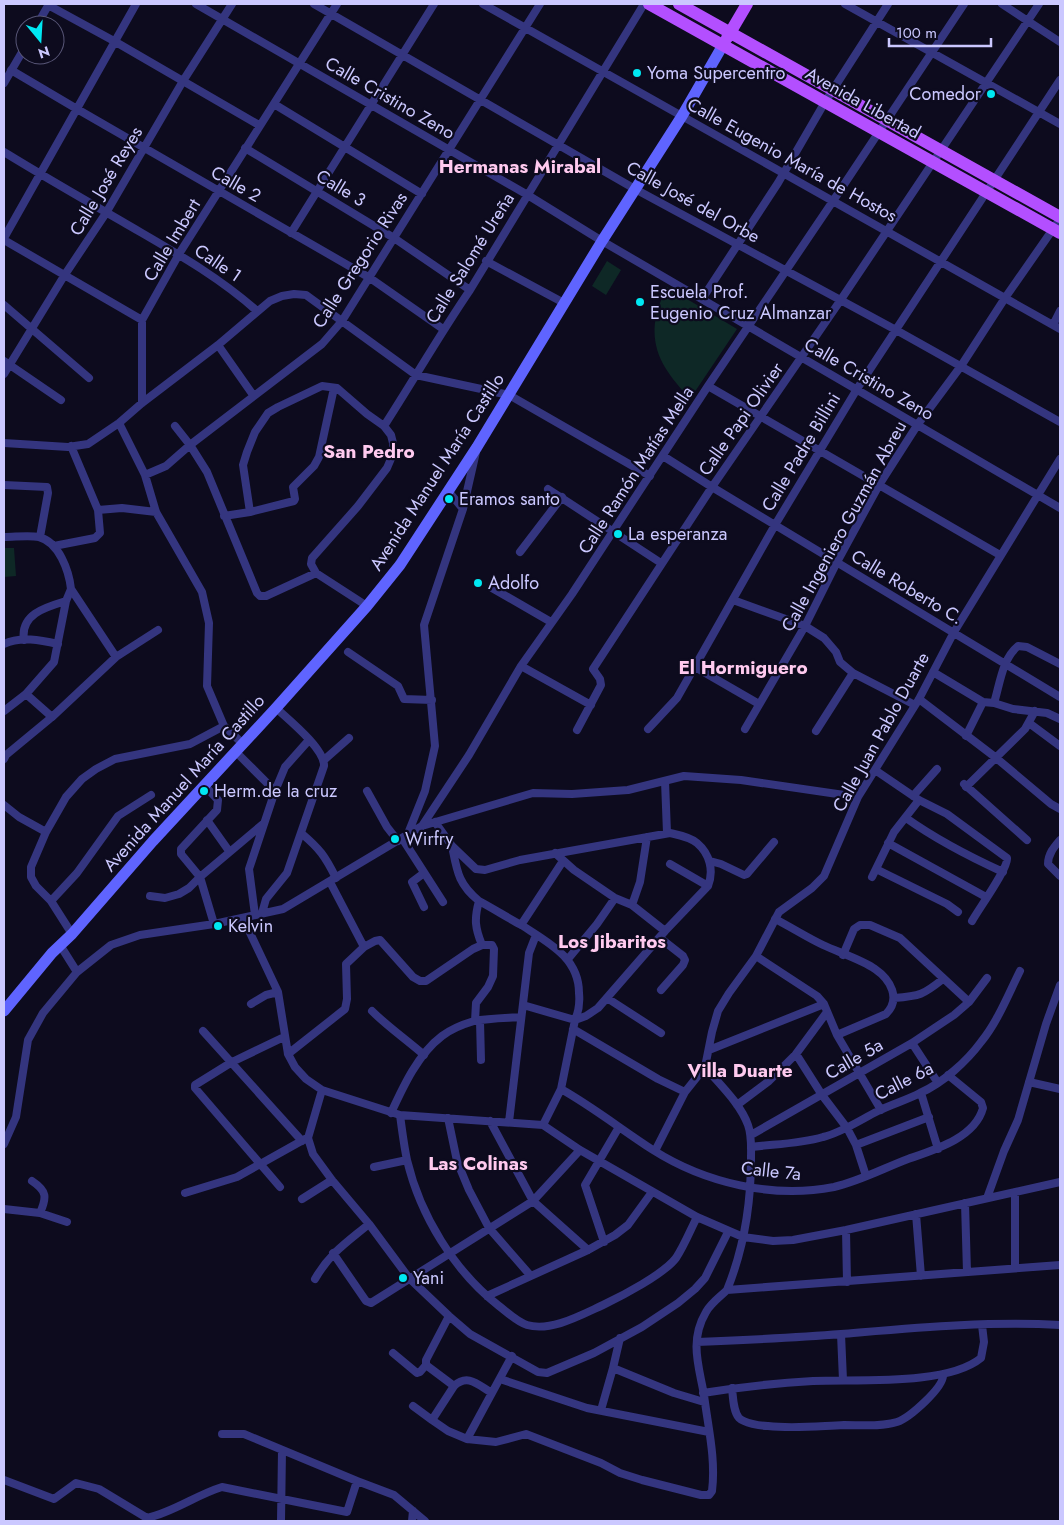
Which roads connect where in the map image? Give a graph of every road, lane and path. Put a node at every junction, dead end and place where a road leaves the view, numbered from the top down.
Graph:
1 (48, 4) edge
2 (136, 4) edge
3 (196, 4) edge
4 (232, 4) edge
5 (314, 4) edge
6 (337, 4) edge
7 (434, 4) edge
8 (483, 4) edge
9 (540, 4) edge
10 (644, 4) edge
11 (649, 4) edge
12 (678, 4) edge
13 (747, 4) edge
14 (845, 4) edge
15 (888, 4) edge
16 (964, 4) edge
17 (1002, 4) edge
18 (1040, 4) edge
19 (331, 13) junction
20 (223, 19) junction
21 (1028, 21) junction
22 (876, 22) junction
23 (525, 27) junction
24 (730, 33) junction
25 (114, 41) junction
26 (1060, 42) edge
27 (723, 45) junction
28 (930, 52) junction
29 (402, 54) junction
30 (15, 63) edge
31 (299, 63) junction
32 (11, 70) junction
33 (602, 71) junction
34 (1060, 80) edge
35 (183, 81) junction
36 (4, 83) edge
37 (987, 83) junction
38 (829, 96) junction
39 (481, 100) junction
40 (274, 104) junction
41 (372, 104) junction
42 (77, 109) junction
43 (1040, 112) junction
44 (682, 116) junction
45 (886, 120) junction
46 (1060, 124) edge
47 (259, 126) junction
48 (879, 132) junction
49 (557, 144) junction
50 (346, 147) junction
51 (144, 148) junction
52 (245, 148) junction
53 (449, 150) junction
54 (4, 152) edge
55 (936, 157) junction
56 (784, 173) junction
57 (40, 175) junction
58 (994, 181) junction
59 (636, 189) junction
60 (218, 192) junction
61 (317, 192) junction
62 (986, 192) junction
63 (422, 194) junction
64 (526, 194) junction
65 (833, 201) junction
66 (106, 213) junction
67 (1058, 225) edge
68 (887, 231) junction
69 (291, 234) junction
70 (394, 238) junction
71 (4, 239) edge
72 (602, 241) junction
73 (738, 244) junction
74 (179, 254) junction
75 (486, 261) junction
76 (940, 261) junction
77 (787, 270) junction
78 (64, 276) junction
79 (370, 278) junction
80 (470, 290) junction
81 (702, 298) junction
82 (1005, 298) junction
83 (840, 301) junction
84 (564, 303) junction
85 (4, 305) edge
86 (257, 311) junction
87 (1060, 312) edge
88 (142, 320) junction
89 (342, 321) junction
90 (749, 326) junction
91 (1057, 327) edge
92 (443, 329) junction
93 (32, 330) junction
94 (896, 330) junction
95 (218, 345) junction
96 (802, 357) junction
97 (7, 363) edge
98 (960, 366) junction
99 (4, 374) edge
100 (416, 375) junction
101 (89, 378) dead end
102 (708, 386) junction
103 (334, 388) junction
104 (857, 389) junction
105 (254, 395) junction
106 (509, 395) junction
107 (61, 400) dead end
108 (142, 403) junction
109 (760, 417) junction
110 (1060, 422) edge
111 (119, 423) junction
112 (918, 424) junction
113 (174, 426) dead end
114 (384, 426) junction
115 (4, 443) edge
116 (190, 445) junction
117 (72, 446) junction
118 (477, 447) junction
119 (819, 450) junction
120 (663, 456) junction
121 (1060, 458) edge
122 (145, 475) junction
123 (650, 476) junction
124 (4, 485) edge
125 (880, 485) junction
126 (712, 487) junction
127 (548, 489) dead end
128 (449, 492) junction
129 (1038, 494) junction
130 (562, 497) junction
131 (1060, 508) edge
132 (463, 509) junction
133 (98, 510) junction
134 (156, 512) junction
135 (250, 512) junction
136 (224, 516) junction
137 (775, 524) junction
138 (613, 532) junction
139 (4, 537) edge
140 (40, 537) junction
141 (54, 546) junction
142 (520, 552) dead end
143 (1000, 555) junction
144 (836, 562) junction
145 (661, 563) junction
146 (316, 574) junction
147 (492, 588) dead end
148 (71, 589) junction
149 (733, 600) junction
150 (66, 602) junction
151 (367, 606) junction
152 (551, 622) junction
153 (805, 626) junction
154 (158, 630) dead end
155 (954, 632) junction
156 (24, 640) junction
157 (4, 644) edge
158 (58, 644) junction
159 (348, 652) dead end
160 (116, 657) junction
161 (1006, 663) junction
162 (1060, 664) edge
163 (521, 666) junction
164 (695, 667) junction
165 (933, 672) junction
166 (853, 673) junction
167 (26, 694) junction
168 (1060, 697) edge
169 (432, 700) junction
170 (917, 702) junction
171 (983, 702) junction
172 (994, 703) junction
173 (590, 704) junction
174 (760, 704) junction
175 (276, 708) junction
176 (4, 711) edge
177 (1035, 711) junction
178 (52, 717) junction
179 (1060, 719) edge
180 (1029, 723) junction
181 (224, 726) junction
182 (648, 729) dead end
183 (745, 729) dead end
184 (577, 730) dead end
185 (816, 731) dead end
186 (966, 736) junction
187 (349, 738) dead end
188 (309, 740) junction
189 (1060, 746) edge
190 (239, 748) junction
191 (4, 756) edge
192 (995, 757) junction
193 (324, 760) junction
194 (937, 769) dead end
195 (875, 770) junction
196 (665, 781) junction
197 (205, 786) junction
198 (275, 791) junction
199 (367, 791) dead end
200 (151, 795) dead end
201 (858, 797) junction
202 (916, 798) junction
203 (4, 806) edge
204 (1060, 809) edge
205 (906, 818) junction
206 (208, 820) junction
207 (435, 822) junction
208 (263, 824) junction
209 (422, 826) junction
210 (46, 832) junction
211 (301, 833) junction
212 (667, 834) junction
213 (647, 837) junction
214 (402, 838) junction
215 (1027, 840) dead end
216 (1060, 840) edge
217 (774, 842) dead end
218 (888, 843) junction
219 (452, 846) junction
220 (229, 852) junction
221 (555, 853) junction
222 (563, 861) junction
223 (710, 861) junction
224 (670, 864) dead end
225 (876, 869) junction
226 (1003, 872) junction
227 (424, 873) junction
228 (1060, 876) edge
229 (200, 877) junction
230 (872, 877) dead end
231 (333, 880) junction
232 (708, 886) junction
233 (150, 896) dead end
234 (986, 897) junction
235 (615, 898) junction
236 (479, 900) junction
237 (51, 901) junction
238 (442, 902) dead end
239 (632, 904) junction
240 (424, 907) dead end
241 (958, 912) dead end
242 (259, 914) junction
243 (243, 918) junction
244 (775, 918) junction
245 (972, 921) dead end
246 (214, 924) junction
247 (521, 925) junction
248 (72, 934) junction
249 (662, 934) junction
250 (536, 935) junction
251 (60, 945) junction
252 (482, 946) junction
253 (364, 947) junction
254 (843, 955) junction
255 (756, 956) junction
256 (568, 959) junction
257 (1020, 971) dead end
258 (77, 972) junction
259 (987, 978) dead end
260 (943, 979) junction
261 (1060, 985) edge
262 (661, 990) dead end
263 (278, 992) junction
264 (607, 998) junction
265 (894, 998) junction
266 (968, 1002) junction
267 (251, 1004) dead end
268 (824, 1004) junction
269 (523, 1005) junction
270 (4, 1011) edge
271 (372, 1011) dead end
272 (827, 1012) junction
273 (521, 1017) junction
274 (575, 1020) junction
275 (477, 1021) junction
276 (573, 1029) junction
277 (203, 1031) dead end
278 (661, 1033) dead end
279 (837, 1035) junction
280 (284, 1037) junction
281 (912, 1043) junction
282 (709, 1050) junction
283 (288, 1054) junction
284 (796, 1054) junction
285 (424, 1055) junction
286 (481, 1060) dead end
287 (232, 1062) junction
288 (705, 1067) junction
289 (860, 1074) junction
290 (948, 1075) junction
291 (1029, 1082) junction
292 (938, 1083) junction
293 (1060, 1089) edge
294 (322, 1090) junction
295 (562, 1090) junction
296 (686, 1092) junction
297 (921, 1093) junction
298 (822, 1095) junction
299 (737, 1105) junction
300 (881, 1110) junction
301 (391, 1113) junction
302 (400, 1115) junction
303 (929, 1117) junction
304 (448, 1118) junction
305 (490, 1121) junction
306 (509, 1122) junction
307 (543, 1125) junction
308 (619, 1127) junction
309 (847, 1128) junction
310 (751, 1135) junction
311 (305, 1139) junction
312 (4, 1144) edge
313 (856, 1145) junction
314 (751, 1146) junction
315 (938, 1149) junction
316 (580, 1150) junction
317 (655, 1151) junction
318 (407, 1160) junction
319 (599, 1161) junction
320 (259, 1164) junction
321 (374, 1166) dead end
322 (866, 1176) junction
323 (332, 1180) junction
324 (32, 1181) dead end
325 (1060, 1182) edge
326 (280, 1187) dead end
327 (751, 1187) junction
328 (185, 1192) dead end
329 (652, 1192) junction
330 (1016, 1192) junction
331 (987, 1198) junction
332 (302, 1200) dead end
333 (533, 1201) junction
334 (965, 1204) junction
335 (4, 1209) edge
336 (40, 1213) junction
337 (916, 1214) junction
338 (697, 1217) junction
339 (67, 1222) dead end
340 (369, 1224) junction
341 (489, 1228) junction
342 (846, 1230) junction
343 (728, 1232) junction
344 (743, 1237) junction
345 (604, 1242) junction
346 (588, 1250) junction
347 (333, 1253) junction
348 (449, 1253) junction
349 (1060, 1265) edge
350 (1015, 1268) junction
351 (967, 1272) junction
352 (530, 1275) junction
353 (921, 1276) junction
354 (409, 1278) junction
355 (315, 1279) dead end
356 (846, 1282) junction
357 (728, 1290) junction
358 (487, 1296) junction
359 (448, 1316) junction
360 (982, 1325) junction
361 (1060, 1325) edge
362 (841, 1334) junction
363 (620, 1338) junction
364 (697, 1342) junction
365 (394, 1353) dead end
366 (512, 1356) junction
367 (426, 1365) junction
368 (613, 1368) junction
369 (943, 1374) junction
370 (500, 1380) junction
371 (843, 1380) junction
372 (454, 1386) junction
373 (732, 1388) junction
374 (703, 1392) junction
375 (492, 1393) junction
376 (704, 1402) junction
377 (413, 1406) dead end
378 (601, 1410) junction
379 (432, 1420) junction
380 (709, 1432) junction
381 (222, 1434) dead end
382 (467, 1439) junction
383 (282, 1450) junction
384 (4, 1480) edge
385 (356, 1481) junction
386 (281, 1499) junction
387 (413, 1511) junction
388 (347, 1512) junction
389 (281, 1521) edge
390 (344, 1521) edge
391 (412, 1521) edge
392 (425, 1521) edge

1 - 25 street
2 - 25 street
3 - 20 street, Calle Cristino Zeno
4 - 20 street, Calle José Reyes
5 - 19 street, Calle José del Orbe
6 - 19 street, Calle Imbert
7 - 29 street
8 - 23 street, Calle Eugenio María de Hostos
9 - 23 street, Calle Gregorio Rivas
10 - 33 street, Calle Salomé Ureña
11 - 27 main road, Avenida Libertad
12 - 24 main road, Avenida Libertad
13 - 24 main road
14 - 22 street
15 - 22 street
16 - 28 street
17 - 21 street
18 - 21 street, Calle Papi Olivier
19 - 29 street, Calle José del Orbe
19 - 31 street, Calle Imbert
20 - 31 street, Calle Cristino Zeno
20 - 35 street, Calle José Reyes
21 - 26 street
21 - 37 street, Calle Papi Olivier
22 - 28 street
22 - 38 street
23 - 33 street, Calle Eugenio María de Hostos
23 - 39 street, Calle Gregorio Rivas
24 - 27 main road
24 - 38 main road, Avenida Libertad
25 - 35 street
25 - 42 street
27 - 38 main road, Avenida Libertad
27 - 44 street, Avenida Manuel María Castillo
28 - 37 street
28 - 45 street
29 - 39 street, Calle José del Orbe
29 - 41 street
30 - 32 street
31 - 40 street, Calle Imbert
31 - 41 street, Calle Cristino Zeno
32 - 36 street
32 - 42 street, Calle 2
33 - 44 street, Calle Eugenio María de Hostos
33 - 49 street, Calle Salomé Ureña
34 - 43 street
35 - 47 street
35 - 51 street, Calle José Reyes
37 - 43 street
37 - 55 street, Calle Papi Olivier
38 - 45 main road, Avenida Libertad
38 - 48 main road, Avenida Libertad
38 - 56 street
39 - 49 street, Calle José del Orbe
39 - 53 street, Calle Gregorio Rivas
40 - 47 street, Calle Imbert
40 - 50 street
41 - 50 street
41 - 53 street, Calle Cristino Zeno
42 - 51 street, Calle 2
42 - 57 street
43 - 46 street
43 - 58 street
44 - 56 street, Calle Eugenio María de Hostos
44 - 59 street, Avenida Manuel María Castillo
45 - 48 street, Calle Ramón Matías Mella
45 - 55 main road, Avenida Libertad
47 - 52 street, Calle Imbert
48 - 55 main road, Avenida Libertad
48 - 65 street, Calle Ramón Matías Mella
49 - 59 street, Calle José del Orbe
49 - 64 street, Calle Salomé Ureña
50 - 61 street
50 - 63 street
51 - 60 street, Calle 2
51 - 66 street, Calle José Reyes
52 - 60 street, Calle Imbert
52 - 61 street, Calle 3
53 - 63 street, Calle Gregorio Rivas
53 - 64 street, Calle Cristino Zeno
54 - 57 street, Calle 1
55 - 58 main road, Avenida Libertad
55 - 62 main road, Avenida Libertad
55 - 68 street, Calle Papi Olivier
56 - 65 street, Calle Eugenio María de Hostos
56 - 73 street
57 - 66 street, Calle 1
57 - 71 street
58 - 62 street, Calle Padre Billini
58 - 67 main road, Avenida Libertad
59 - 72 street, Avenida Manuel María Castillo
59 - 73 street, Calle José del Orbe
60 - 69 street, Calle 2
60 - 74 street, Calle Imbert
61 - 69 street
61 - 70 street, Calle 3
62 - 67 main road, Avenida Libertad
62 - 76 street, Calle Padre Billini
63 - 70 street, Calle Gregorio Rivas
64 - 72 street, Calle Cristino Zeno
64 - 75 street, Calle Salomé Ureña
65 - 68 street, Calle Eugenio María de Hostos
65 - 77 street, Calle Ramón Matías Mella
66 - 74 street, Calle 1
66 - 78 street, Calle José Reyes
67 - 82 street, Calle Ingeniero Guzmán Abreu
68 - 76 street, Calle Eugenio María de Hostos
68 - 83 street, Calle Papi Olivier
69 - 79 street, Calle 2
70 - 79 street, Calle Gregorio Rivas
70 - 80 street, Calle 3
71 - 78 street
72 - 81 street, Calle Cristino Zeno
72 - 84 street, Avenida Manuel María Castillo
73 - 77 street, Calle José del Orbe
73 - 81 street
74 - 86 street, Calle 1
74 - 88 street, Calle Imbert
75 - 80 street, Calle Salomé Ureña
75 - 84 street
76 - 82 street, Calle Eugenio María de Hostos
76 - 94 street, Calle Padre Billini
77 - 83 street, Calle José del Orbe
77 - 90 street, Calle Ramón Matías Mella
78 - 88 street
78 - 93 street, Calle José Reyes
79 - 89 street, Calle Gregorio Rivas
79 - 92 street, Calle 2
80 - 92 street, Calle Salomé Ureña
81 - 90 street, Calle Cristino Zeno
82 - 91 street, Calle Eugenio María de Hostos
82 - 98 street, Calle Ingeniero Guzmán Abreu
83 - 94 street, Calle José del Orbe
83 - 96 street, Calle Papi Olivier
84 - 106 street, Avenida Manuel María Castillo
85 - 93 street
86 - 89 street
86 - 95 street
87 - 91 street
88 - 108 street, Calle Imbert
89 - 100 street
89 - 105 street, Calle Gregorio Rivas
90 - 96 street, Calle Cristino Zeno
90 - 102 street, Calle Ramón Matías Mella
92 - 100 street, Calle Salomé Ureña
93 - 97 street, Calle José Reyes
93 - 101 street
94 - 98 street, Calle José del Orbe
94 - 104 street, Calle Padre Billini
95 - 105 street
95 - 108 street
96 - 104 street, Calle Cristino Zeno
96 - 109 street, Calle Papi Olivier
97 - 99 street, Calle José Reyes
97 - 107 street
98 - 110 street, Calle José del Orbe
98 - 112 street, Calle Ingeniero Guzmán Abreu
100 - 106 street
100 - 114 street, Calle Salomé Ureña
102 - 109 street
102 - 120 street, Calle Ramón Matías Mella
103 - 114 street
103 - 135 street
103 - 135 street
104 - 112 street, Calle Cristino Zeno
104 - 119 street, Calle Padre Billini
105 - 116 street, Calle Gregorio Rivas
106 - 118 street, Avenida Manuel María Castillo
106 - 123 street
108 - 111 street
109 - 119 street
109 - 126 street, Calle Papi Olivier
111 - 117 street
111 - 122 street
112 - 125 street, Calle Ingeniero Guzmán Abreu
112 - 129 street, Calle Cristino Zeno
113 - 116 street
114 - 146 street
115 - 117 street
116 - 122 street, Calle Gregorio Rivas
116 - 136 street
117 - 133 street
118 - 128 street, Avenida Manuel María Castillo
118 - 132 street
119 - 125 street
119 - 137 street, Calle Padre Billini
120 - 123 street, Calle Ramón Matías Mella
120 - 126 street, Calle Roberto C.
121 - 129 street, Calle Juan Pablo Duarte
122 - 134 street
123 - 138 street, Calle Ramón Matías Mella
124 - 140 street
125 - 143 street
125 - 144 street, Calle Ingeniero Guzmán Abreu
126 - 137 street, Calle Roberto C.
126 - 145 street, Calle Papi Olivier
127 - 130 street
128 - 132 street
128 - 151 street, Avenida Manuel María Castillo
129 - 131 street, Calle Cristino Zeno
129 - 143 street, Calle Juan Pablo Duarte
130 - 138 street
130 - 142 street
132 - 169 street
133 - 134 street
133 - 141 street
134 - 181 street
135 - 136 street
136 - 146 street
137 - 144 street, Calle Roberto C.
137 - 149 street, Calle Padre Billini
138 - 145 street
138 - 152 street, Calle Ramón Matías Mella
139 - 140 street
140 - 141 street
141 - 148 street
143 - 155 street, Calle Juan Pablo Duarte
144 - 153 street, Calle Ingeniero Guzmán Abreu
144 - 155 street, Calle Roberto C.
145 - 173 street, Calle Papi Olivier
146 - 151 street
147 - 152 street
148 - 150 street
148 - 160 street
149 - 153 street
149 - 164 street, Calle Padre Billini
150 - 156 street
150 - 158 street
151 - 175 street, Avenida Manuel María Castillo
152 - 163 street, Calle Ramón Matías Mella
153 - 166 street
153 - 174 street, Calle Ingeniero Guzmán Abreu
154 - 160 street
155 - 161 street, Calle Roberto C.
155 - 165 street, Calle Juan Pablo Duarte
156 - 157 street
156 - 158 street
158 - 167 street
159 - 169 street
160 - 178 street
161 - 162 street
161 - 168 street, Calle Roberto C.
161 - 172 street
163 - 173 street
163 - 209 street, Calle Ramón Matías Mella
164 - 174 street
164 - 182 street, Calle Padre Billini
165 - 170 street, Calle Juan Pablo Duarte
165 - 171 street
166 - 170 street
166 - 185 street
167 - 176 street
167 - 178 street
169 - 214 street
170 - 186 street
170 - 195 street, Calle Juan Pablo Duarte
171 - 172 street
171 - 186 street
172 - 177 street
173 - 184 street
174 - 183 street, Calle Ingeniero Guzmán Abreu
175 - 188 street
175 - 190 street, Avenida Manuel María Castillo
177 - 179 street
177 - 180 street
178 - 191 street
180 - 189 street
180 - 192 street
181 - 190 street
181 - 210 street
186 - 192 street
187 - 193 street
188 - 193 street
188 - 198 street
190 - 197 street, Avenida Manuel María Castillo
190 - 198 street
192 - 204 street
192 - 215 street
193 - 211 street
194 - 202 street
195 - 201 street, Calle Juan Pablo Duarte
195 - 202 street
196 - 201 street
196 - 207 street
196 - 212 street
197 - 206 street
197 - 248 street, Avenida Manuel María Castillo
198 - 208 street
199 - 214 street
200 - 237 street
201 - 244 street, Calle Juan Pablo Duarte
202 - 205 street
202 - 226 street
203 - 210 street
205 - 218 street
205 - 226 street
206 - 220 street
206 - 229 street
207 - 209 street
207 - 219 street
208 - 220 street
208 - 242 street
209 - 214 street
210 - 237 street
211 - 231 street
211 - 242 street
212 - 213 street
212 - 223 street
213 - 221 street
213 - 239 street
214 - 227 street
214 - 231 street
216 - 228 street
217 - 223 street
218 - 225 street
218 - 234 street
219 - 221 street
219 - 236 street
220 - 229 street
221 - 222 street
222 - 235 street
222 - 247 street
223 - 232 street
224 - 232 street
225 - 230 street
225 - 241 street
226 - 234 street
227 - 238 street
227 - 240 street
229 - 233 street
229 - 246 street
231 - 242 street
231 - 253 street
232 - 249 street
234 - 245 street
235 - 239 street
235 - 256 street
236 - 247 street
236 - 252 street
237 - 248 street
239 - 249 street
242 - 243 street
243 - 246 street
243 - 263 street
244 - 254 street
244 - 255 street, Calle Juan Pablo Duarte
246 - 258 street
247 - 250 street
248 - 251 street, Avenida Manuel María Castillo
249 - 262 street
249 - 264 street
250 - 256 street
250 - 269 street
251 - 258 street
251 - 270 street, Avenida Manuel María Castillo
252 - 253 street
252 - 275 street
253 - 283 street
254 - 260 street
254 - 265 street
255 - 268 street
255 - 282 street, Calle Juan Pablo Duarte
256 - 274 street
257 - 290 street, Calle 6a
258 - 312 street
259 - 266 street, Calle 5a
260 - 265 street
260 - 266 street
261 - 291 street
263 - 267 street
263 - 280 street
264 - 274 street
264 - 278 street
265 - 279 street
266 - 281 street, Calle 5a
268 - 272 street
268 - 282 street
269 - 273 street
269 - 274 street
271 - 285 street
272 - 279 street
272 - 284 street
273 - 275 street
273 - 306 street
274 - 276 street
275 - 285 street
275 - 286 street
276 - 295 street
276 - 296 street
277 - 287 street
279 - 289 street
280 - 283 street
280 - 287 street
281 - 289 street, Calle 5a
281 - 292 street
282 - 288 street, Calle Juan Pablo Duarte
283 - 294 street
284 - 298 street
284 - 299 street
285 - 301 street
287 - 311 street
287 - 320 street
288 - 296 street
288 - 299 street
289 - 298 street, Calle 5a
289 - 300 street
290 - 292 street, Calle 6a
290 - 315 street, Calle 7a
291 - 293 street
291 - 331 street
292 - 297 street, Calle 6a
294 - 301 street
294 - 311 street
295 - 307 street
295 - 308 street, Calle 7a
296 - 317 street
297 - 300 street, Calle 6a
297 - 303 street
298 - 309 street
298 - 310 street, Calle 5a
299 - 310 street
300 - 309 street, Calle 6a
301 - 302 street
302 - 304 street
302 - 318 street
303 - 313 street
303 - 315 street
304 - 305 street
304 - 341 street
305 - 306 street
305 - 333 street
306 - 307 street
307 - 316 street
308 - 317 street, Calle 7a
308 - 319 street
309 - 313 street
309 - 314 street, Calle 6a
310 - 314 street
311 - 320 street
311 - 323 street
313 - 322 street
314 - 327 street
315 - 322 street, Calle 7a
316 - 319 street
316 - 333 street
317 - 327 street, Calle 7a
318 - 321 street
318 - 348 street
319 - 329 street
319 - 345 street
320 - 326 street
320 - 328 street
322 - 327 street, Calle 7a
323 - 332 street
323 - 340 street
324 - 336 street
325 - 330 street
327 - 344 street
329 - 338 street
329 - 345 street
330 - 331 street
330 - 350 street
331 - 334 street
333 - 341 street
333 - 346 street
334 - 337 street
334 - 351 street
335 - 336 street
336 - 339 street
337 - 342 street
337 - 353 street
338 - 343 street
338 - 358 street
340 - 347 street
340 - 354 street
341 - 348 street
341 - 352 street
342 - 344 street
342 - 356 street
343 - 344 street
343 - 363 street
344 - 357 street
345 - 346 street
346 - 352 street
347 - 354 street
347 - 355 street
348 - 354 street
348 - 358 street
349 - 350 street
350 - 351 street
351 - 353 street
352 - 358 street
353 - 356 street
354 - 359 street
356 - 357 street
357 - 364 street
359 - 366 street
359 - 367 street
360 - 361 street
360 - 362 street
360 - 369 street
362 - 364 street
362 - 371 street
363 - 366 street
363 - 368 street
364 - 374 street
365 - 367 street
366 - 370 street
367 - 372 street
368 - 376 street
368 - 378 street
369 - 371 street
369 - 373 street
370 - 375 street
370 - 378 street
371 - 373 street
372 - 375 street
372 - 379 street
373 - 374 street
374 - 376 street
375 - 382 street
376 - 380 street
377 - 379 street
378 - 380 street
379 - 382 street
380 - 382 street
381 - 383 street
383 - 385 street
383 - 386 street
384 - 386 street
385 - 387 street
385 - 388 street
386 - 388 street
386 - 389 street
387 - 391 street
387 - 392 street
388 - 390 street

